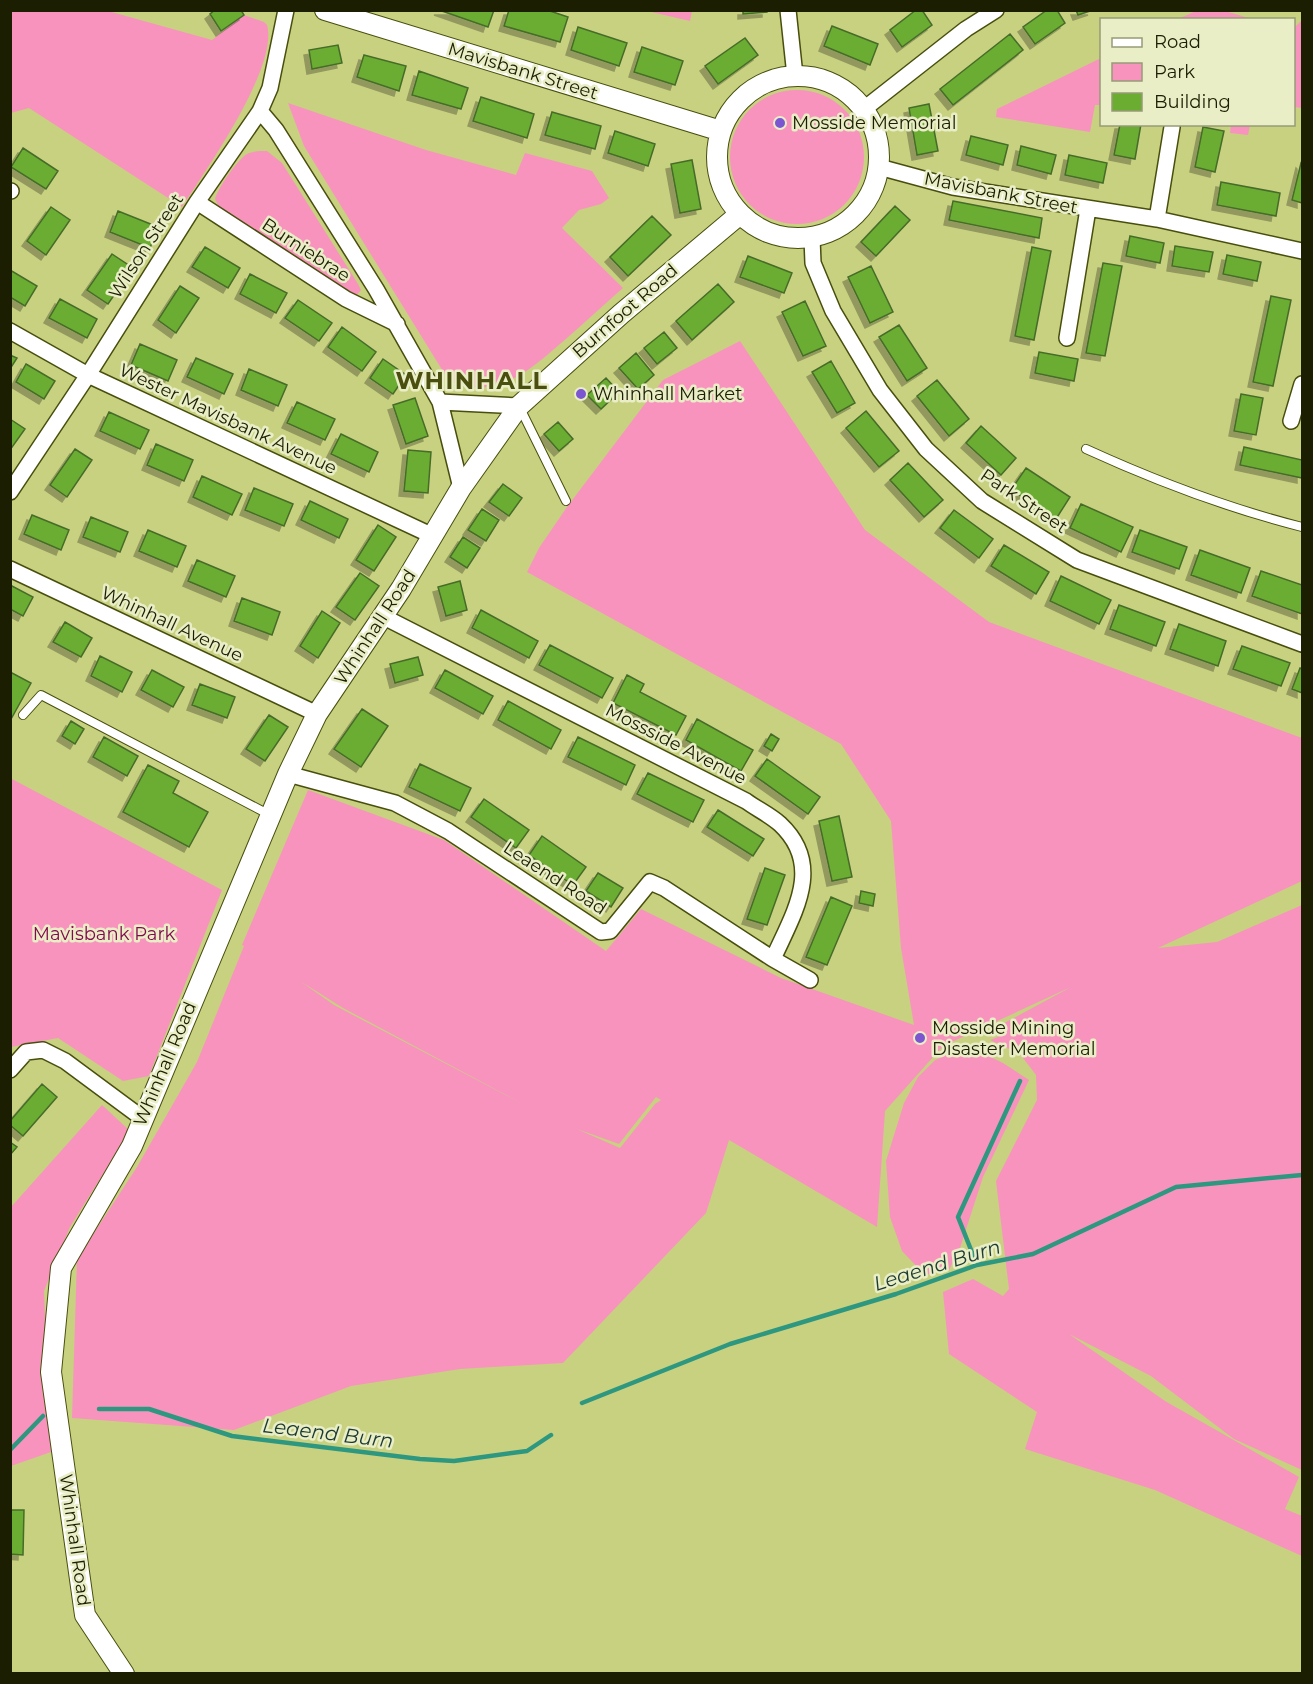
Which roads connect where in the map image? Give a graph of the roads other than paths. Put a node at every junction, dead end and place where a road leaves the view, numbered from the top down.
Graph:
1 (286, 10) edge
2 (325, 10) edge
3 (788, 10) edge
4 (996, 10) edge
5 (795, 76) junction
6 (864, 109) junction
7 (260, 111) junction
8 (1172, 127) dead end
9 (721, 131) junction
10 (879, 167) junction
11 (197, 202) junction
12 (1088, 209) junction
13 (740, 214) junction
14 (1157, 219) junction
15 (812, 238) junction
16 (1302, 251) edge
17 (397, 324) junction
18 (10, 331) edge
19 (1067, 338) dead end
20 (88, 375) junction
21 (1302, 384) edge
22 (440, 402) junction
23 (519, 406) junction
24 (1291, 421) dead end
25 (492, 442) joint
26 (1086, 448) dead end
27 (461, 488) junction
28 (10, 492) edge
29 (566, 501) dead end
30 (1302, 527) edge
31 (433, 536) junction
32 (10, 569) edge
33 (382, 616) junction
34 (1302, 644) edge
35 (317, 714) junction
36 (23, 715) dead end
37 (288, 774) junction
38 (271, 816) junction
39 (773, 959) junction
40 (810, 980) dead end
41 (10, 1070) edge
42 (142, 1118) junction
43 (124, 1674) edge

1 - 7 street, Wilson Street
2 - 9 street, Mavisbank Street
3 - 5 street
4 - 6 street
5 - 6 street
5 - 9 street
6 - 10 street
7 - 11 street, Wilson Street
7 - 17 street
8 - 14 street
9 - 13 street
10 - 12 street, Mavisbank Street
10 - 15 street
11 - 17 street, Burniebrae
11 - 20 street, Wilson Street
12 - 14 street, Mavisbank Street
12 - 19 street, Mavisbank Street
13 - 15 street
13 - 23 street, Burnfoot Road
14 - 16 street, Mavisbank Street
15 - 34 street, Park Street
17 - 22 street
18 - 20 street, Wester Mavisbank Avenue
20 - 28 street, Wilson Street
20 - 31 street, Wester Mavisbank Avenue
21 - 24 street
22 - 23 street
22 - 27 street
23 - 25 street, Burnfoot Road
23 - 29 lane
25 - 27 street, Whinhall Road
26 - 30 lane
27 - 31 street, Whinhall Road
31 - 33 street, Whinhall Road
32 - 35 street, Whinhall Avenue
33 - 35 street, Whinhall Road
33 - 39 street, Mossside Avenue
35 - 37 street, Whinhall Road
36 - 38 lane
37 - 38 street, Whinhall Road
37 - 39 street, Leaend Road
38 - 42 street, Whinhall Road
39 - 40 street
41 - 42 street
42 - 43 street, Whinhall Road

